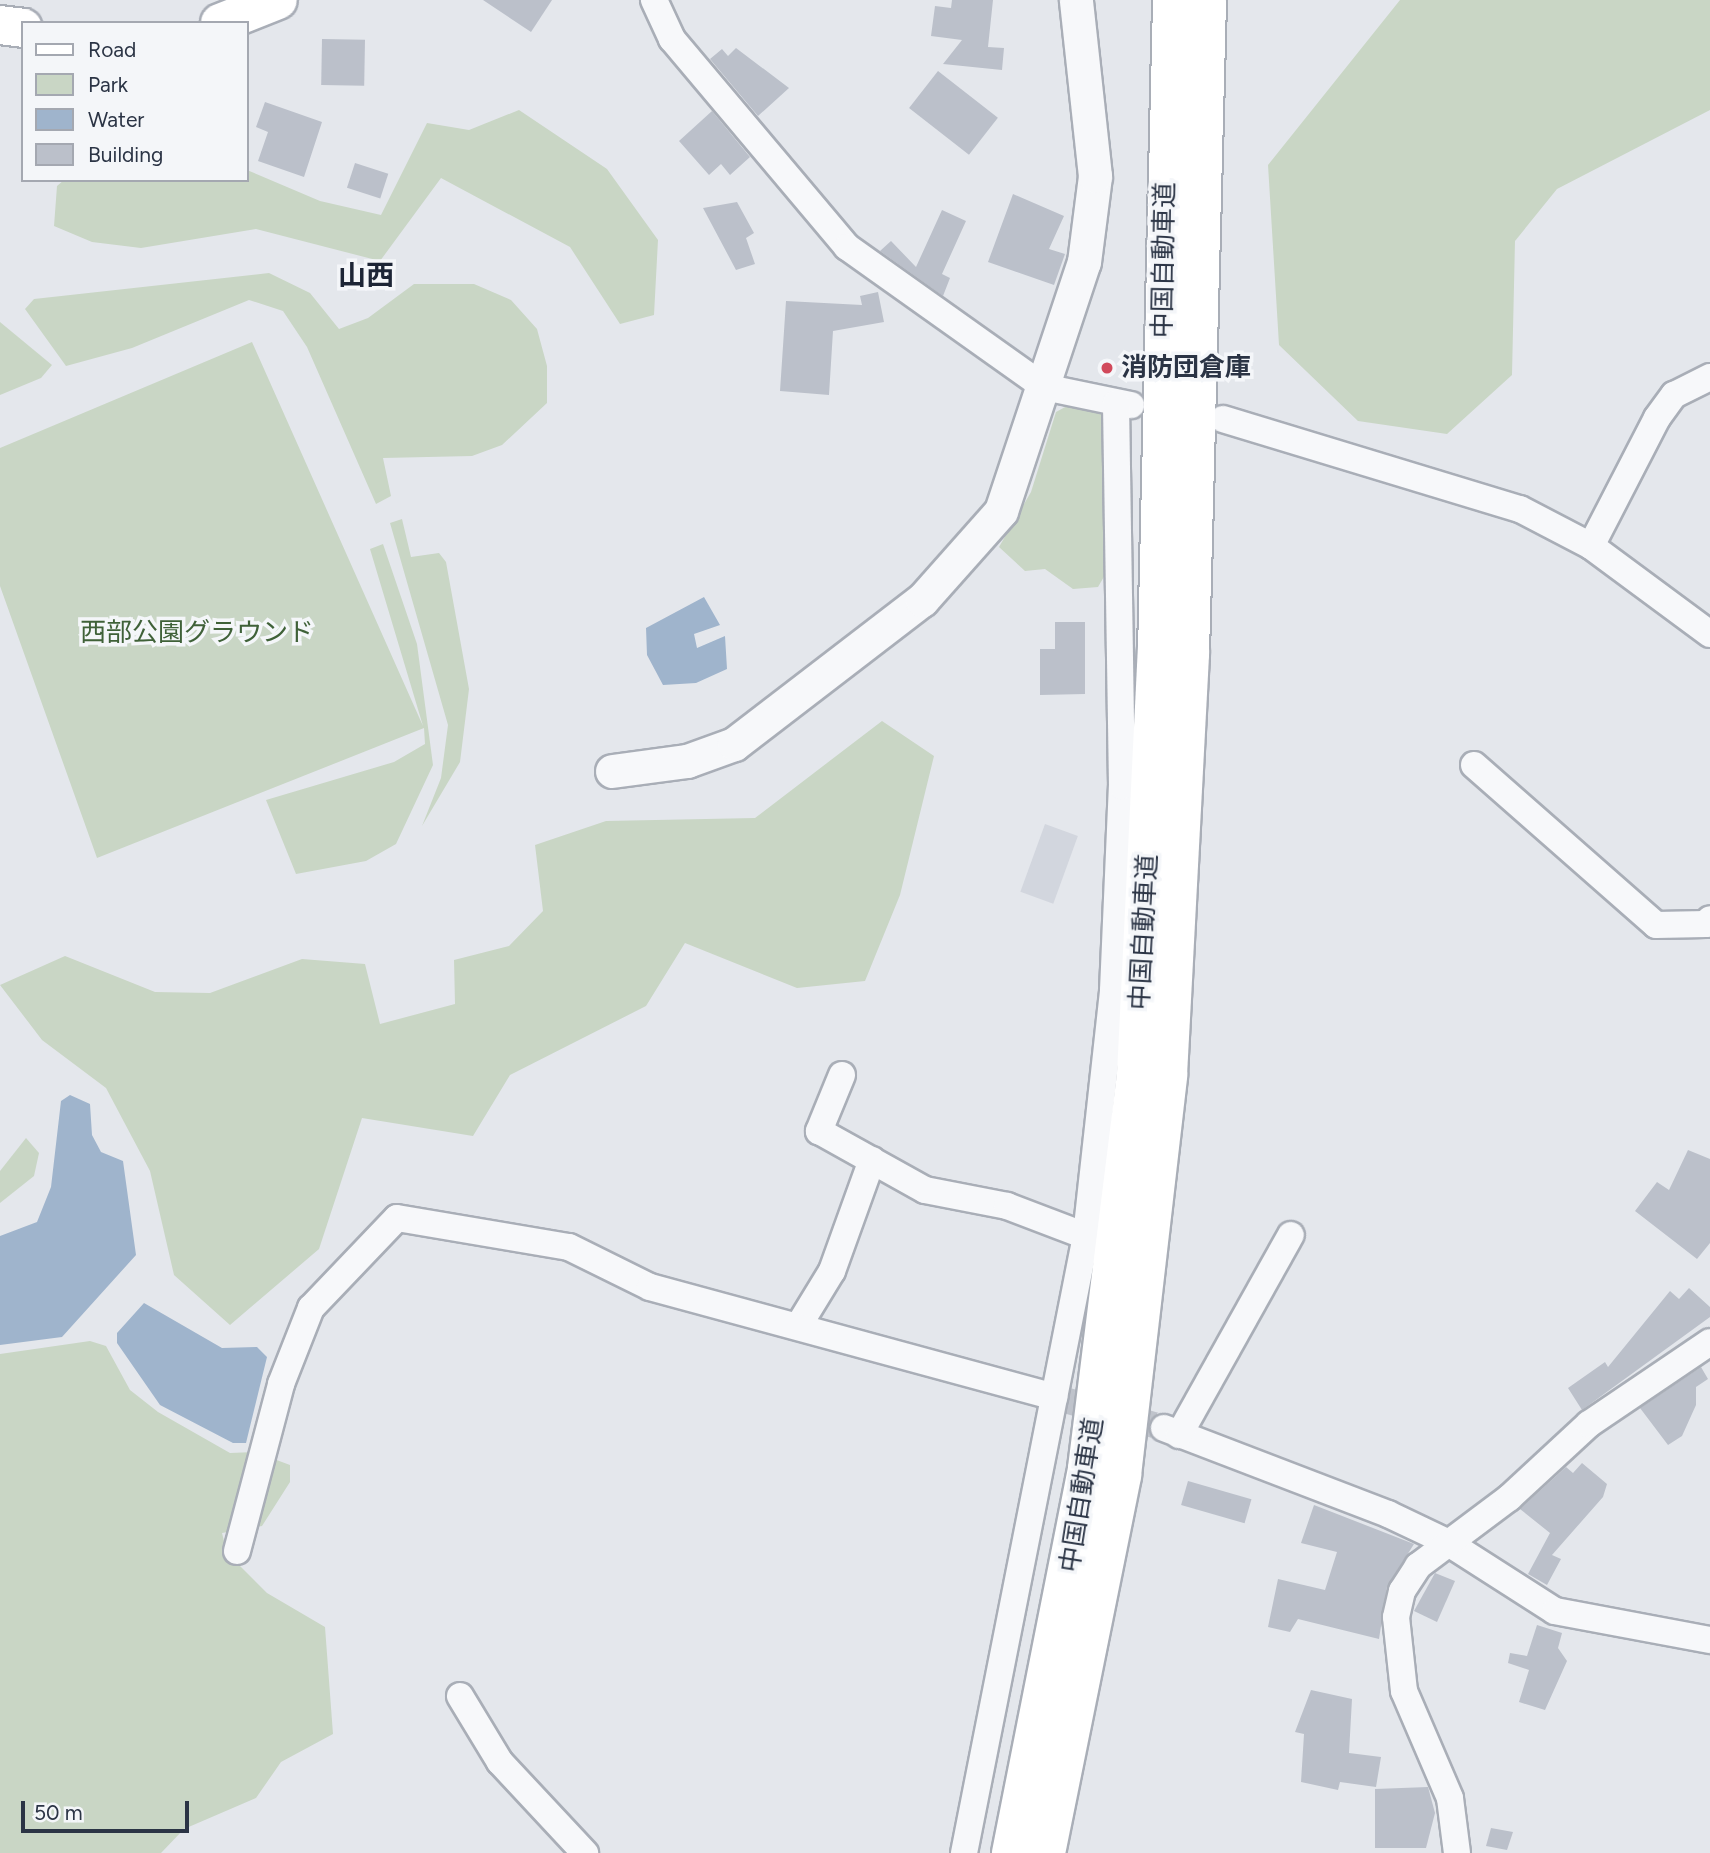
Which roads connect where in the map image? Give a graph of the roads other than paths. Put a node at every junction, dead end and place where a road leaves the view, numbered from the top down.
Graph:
1 (278, 0) edge
2 (654, 0) edge
3 (1076, 0) edge
4 (1172, 0) edge
5 (1207, 0) edge
6 (225, 21) edge
7 (0, 25) edge
8 (21, 28) edge
9 (1710, 377) edge
10 (1044, 387) junction
11 (1223, 419) dead end
12 (1591, 546) junction
13 (1710, 634) edge
14 (1474, 765) dead end
15 (612, 771) dead end
16 (1709, 923) edge
17 (842, 1075) dead end
18 (872, 1160) junction
19 (1291, 1235) dead end
20 (1086, 1236) junction
21 (799, 1325) junction
22 (1710, 1342) edge
23 (1054, 1397) junction
24 (1447, 1542) junction
25 (237, 1551) dead end
26 (1710, 1640) edge
27 (460, 1696) dead end
28 (585, 1853) edge
29 (964, 1853) edge
30 (1011, 1853) edge
31 (1046, 1853) edge
32 (1457, 1853) edge

1 - 6 main road
2 - 10 street
3 - 10 street
4 - 30 main road, 中国自動車道
5 - 31 main road, 中国自動車道
7 - 8 main road
9 - 12 street
10 - 15 street
10 - 20 street
11 - 12 street
12 - 13 street
14 - 16 street
17 - 18 street
18 - 20 street
18 - 21 street
19 - 24 street
20 - 23 street
21 - 23 street
21 - 25 street
22 - 24 street
23 - 29 street
24 - 26 street
24 - 32 street
27 - 28 street

